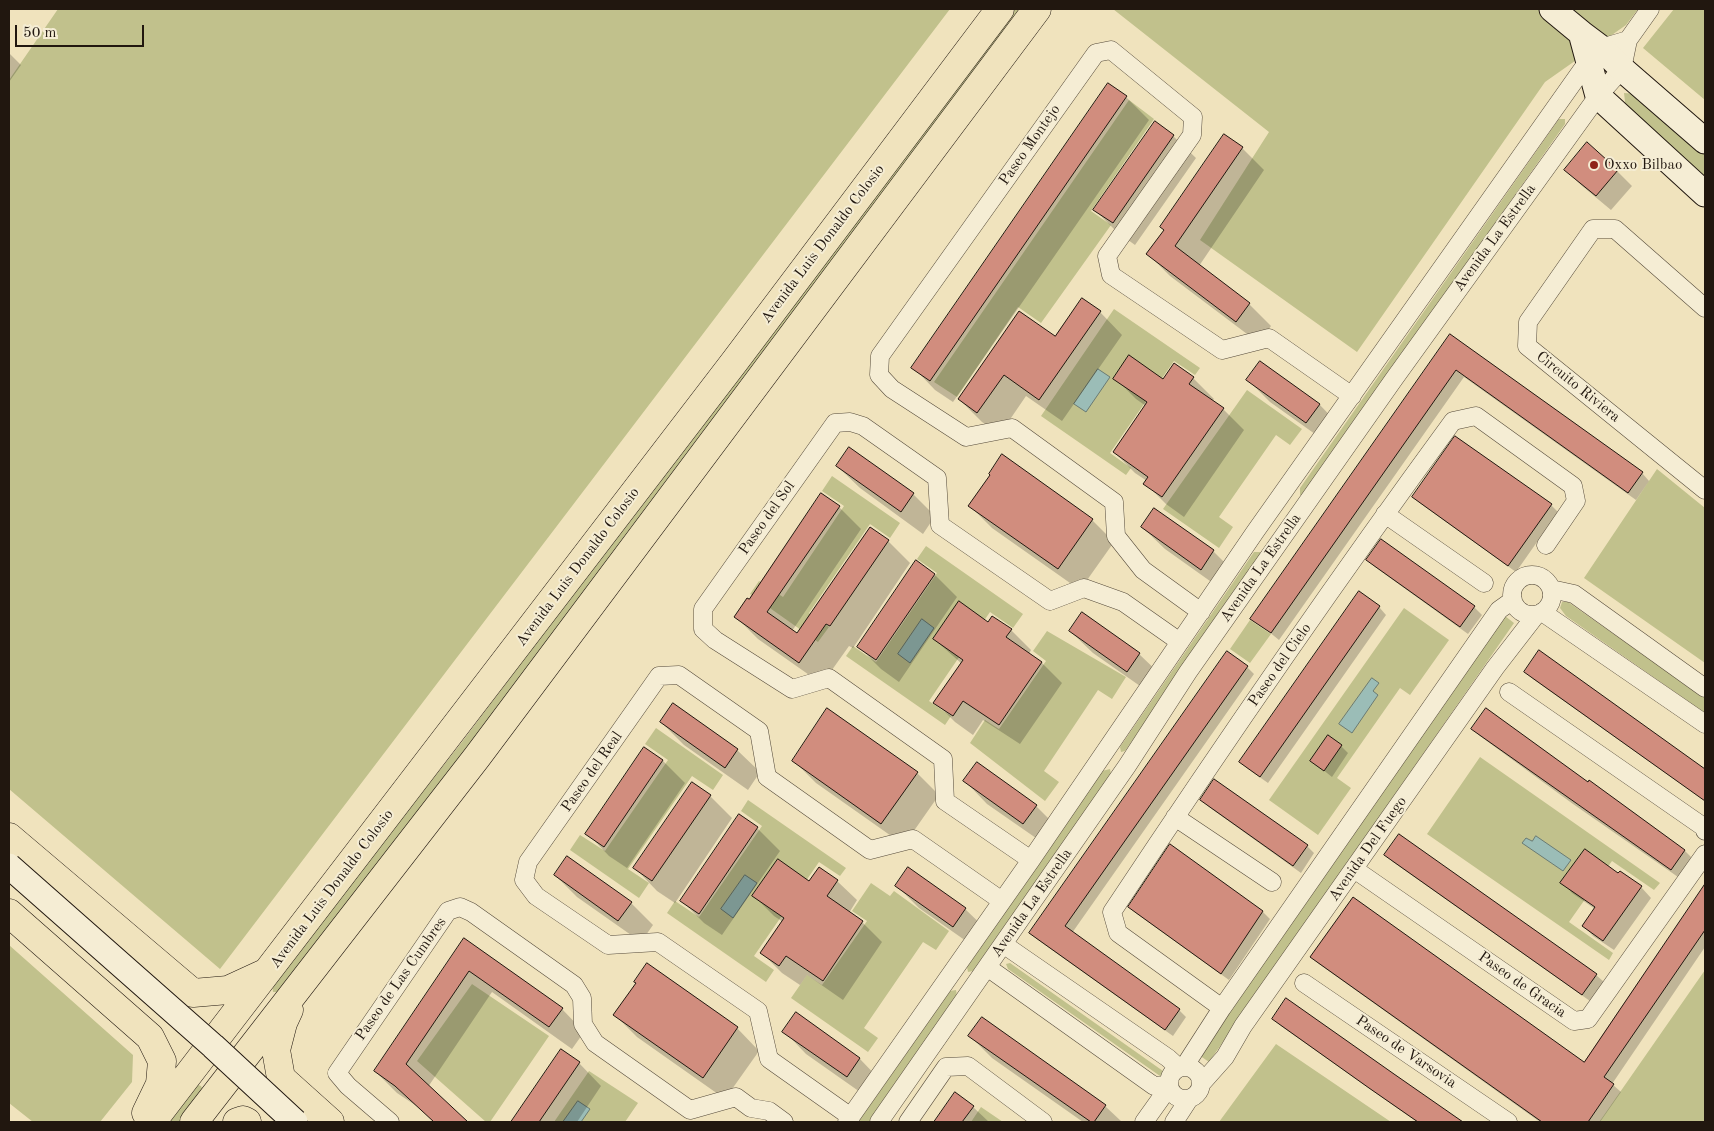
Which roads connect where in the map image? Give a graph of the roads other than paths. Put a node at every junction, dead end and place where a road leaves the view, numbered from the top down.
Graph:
1 (1000, 9) edge
2 (1038, 9) edge
3 (1552, 9) edge
4 (1650, 9) edge
5 (1628, 40) junction
6 (1595, 54) junction
7 (1622, 69) junction
8 (1598, 96) junction
9 (1705, 142) edge
10 (1705, 194) edge
11 (1705, 308) edge
12 (1352, 396) junction
13 (1705, 490) edge
14 (1282, 494) junction
15 (1302, 510) junction
16 (1385, 514) junction
17 (1255, 532) junction
18 (1546, 545) dead end
19 (1276, 547) junction
20 (1484, 583) dead end
21 (1551, 589) junction
22 (1513, 600) junction
23 (1201, 612) junction
24 (1539, 614) junction
25 (1180, 642) junction
26 (1705, 688) edge
27 (1509, 692) dead end
28 (1705, 724) edge
29 (1106, 751) junction
30 (1127, 766) junction
31 (1175, 817) junction
32 (1705, 831) edge
33 (9, 837) edge
34 (1705, 854) edge
35 (1031, 860) junction
36 (9, 866) edge
37 (1360, 873) junction
38 (1272, 882) dead end
39 (9, 883) edge
40 (1002, 901) junction
41 (9, 913) edge
42 (1003, 944) junction
43 (987, 967) junction
44 (269, 972) junction
45 (950, 973) junction
46 (1304, 983) dead end
47 (299, 987) junction
48 (971, 989) junction
49 (1216, 1004) junction
50 (1181, 1068) junction
51 (1201, 1084) junction
52 (1169, 1086) junction
53 (1189, 1099) junction
54 (845, 1116) edge
55 (142, 1122) edge
56 (152, 1122) edge
57 (194, 1122) edge
58 (237, 1122) edge
59 (247, 1122) edge
60 (278, 1122) edge
61 (295, 1122) edge
62 (330, 1122) edge
63 (390, 1122) edge
64 (784, 1122) edge
65 (879, 1122) edge
66 (908, 1122) edge
67 (1043, 1122) edge
68 (1144, 1122) edge
69 (1174, 1122) edge
70 (1508, 1122) edge

1 - 44 main road, Avenida Luis Donaldo Colosio
2 - 47 main road, Avenida Luis Donaldo Colosio
3 - 6 main road
4 - 5 street
5 - 6 street
5 - 7 street, Avenida La Estrella
6 - 7 main road
6 - 8 main road
6 - 12 street, Avenida La Estrella
7 - 8 street, Avenida La Estrella
7 - 9 main road
8 - 10 main road
8 - 15 street, Avenida La Estrella
11 - 13 street, Circuito Riviera
12 - 14 street, Avenida La Estrella
12 - 23 street, Paseo Montejo
14 - 15 street
14 - 17 street, Avenida La Estrella
15 - 19 street, Avenida La Estrella
16 - 18 street, Paseo del Cielo
16 - 20 street
16 - 31 street, Paseo del Cielo
17 - 19 street
17 - 23 street, Avenida La Estrella
19 - 30 street, Avenida La Estrella
21 - 22 street
21 - 24 street
21 - 26 street
22 - 24 street
22 - 49 street, Avenida Del Fuego
23 - 25 street, Avenida La Estrella
24 - 28 street
24 - 37 street, Avenida Del Fuego
25 - 29 street, Avenida La Estrella
25 - 35 street, Paseo del Sol
27 - 32 street
29 - 30 street
29 - 35 street, Avenida La Estrella
30 - 42 street, Avenida La Estrella
31 - 38 street
31 - 49 street, Paseo del Cielo
33 - 44 main road
34 - 37 street, Paseo de Gracia
35 - 40 street, Avenida La Estrella
36 - 61 main road, bridge
37 - 51 street, Avenida Del Fuego
39 - 60 main road
40 - 45 street, Avenida La Estrella
40 - 54 street, Paseo del Real
41 - 55 main road
42 - 43 street, Avenida La Estrella
42 - 50 street
43 - 48 street, Avenida La Estrella
43 - 52 street
44 - 56 main road, Avenida Luis Donaldo Colosio
45 - 48 street
45 - 54 street, Avenida La Estrella
46 - 70 street, Paseo de Varsovia
47 - 57 main road, Avenida Luis Donaldo Colosio
47 - 62 main road
48 - 65 street, Avenida La Estrella
49 - 50 street, Avenida Del Fuego
50 - 51 street
50 - 52 street
51 - 53 street
52 - 53 street
52 - 68 street
53 - 69 street
58 - 59 main road
63 - 64 street, Paseo de Las Cumbres
66 - 67 street

